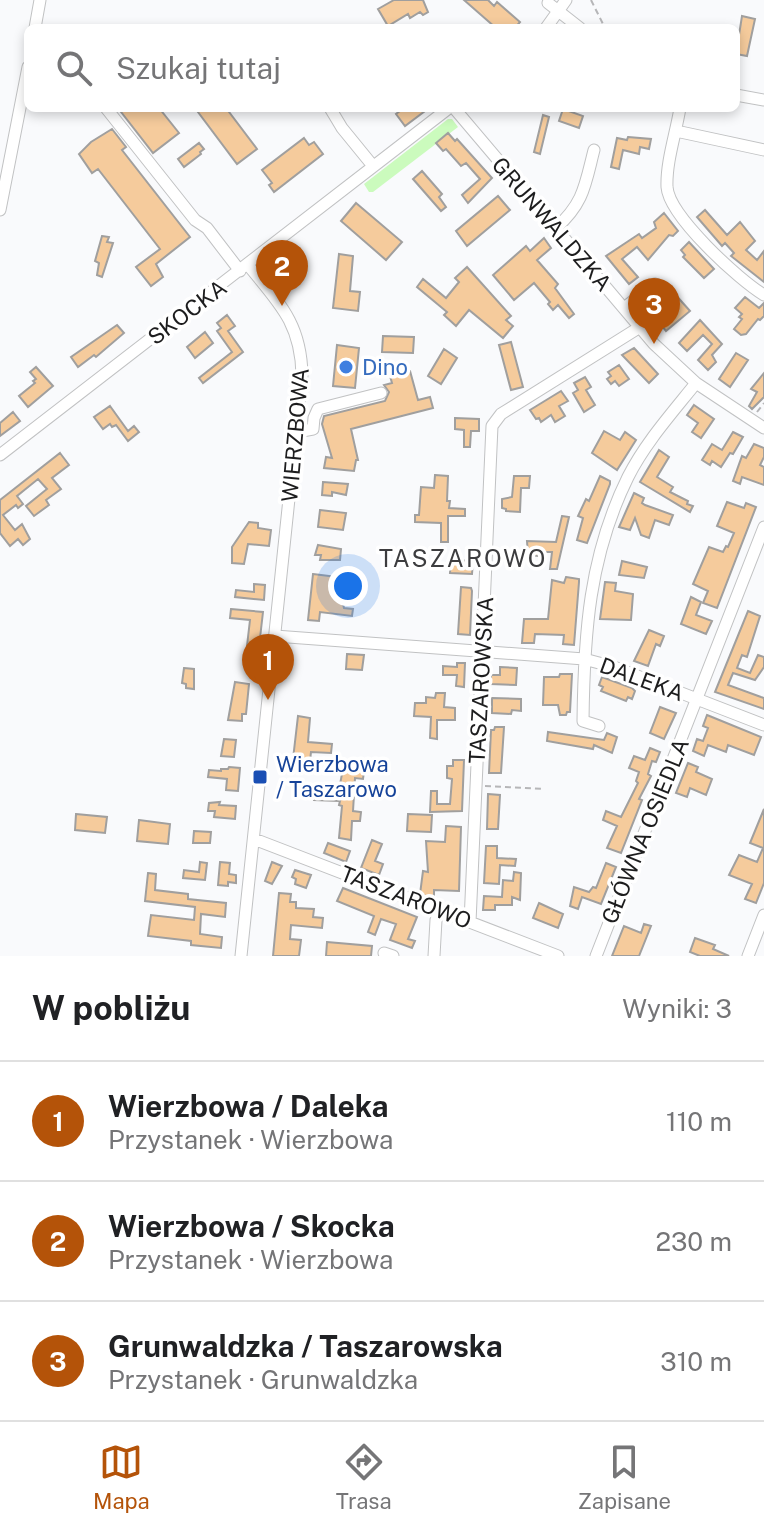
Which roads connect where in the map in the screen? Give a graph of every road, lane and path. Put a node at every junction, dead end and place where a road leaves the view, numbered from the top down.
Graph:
1 (40, 0) edge
2 (566, 0) edge
3 (591, 0) edge
4 (548, 3) dead end
5 (559, 12) junction
6 (36, 24) edge
7 (549, 24) edge
8 (575, 24) edge
9 (603, 24) edge
10 (24, 84) edge
11 (740, 96) edge
12 (764, 100) edge
13 (109, 112) edge
14 (332, 112) edge
15 (444, 112) edge
16 (451, 112) edge
17 (679, 112) edge
18 (676, 131) junction
19 (594, 150) dead end
20 (764, 150) edge
21 (373, 166) junction
22 (4, 170) edge
23 (0, 210) edge
24 (556, 228) junction
25 (244, 268) junction
26 (655, 284) dead end
27 (764, 295) edge
28 (624, 308) junction
29 (640, 327) junction
30 (696, 383) junction
31 (381, 393) dead end
32 (764, 403) edge
33 (756, 413) dead end
34 (764, 428) edge
35 (297, 432) junction
36 (0, 455) edge
37 (764, 527) edge
38 (275, 636) junction
39 (483, 651) junction
40 (584, 659) junction
41 (697, 699) junction
42 (764, 725) edge
43 (599, 726) dead end
44 (476, 787) junction
45 (544, 789) dead end
46 (254, 839) junction
47 (440, 910) junction
48 (764, 915) edge
49 (470, 922) junction
50 (241, 956) edge
51 (434, 956) edge
52 (558, 956) edge
53 (596, 956) edge
54 (748, 956) edge

1 - 6 street
2 - 5 street
3 - 9 path
4 - 5 street
5 - 7 street
5 - 8 street
10 - 22 street
11 - 12 street
13 - 25 street, WIERZBOWA
14 - 21 street
15 - 21 street, SKOCKA
16 - 24 street, GRUNWALDZKA
17 - 18 street
18 - 20 street
18 - 27 street
19 - 24 street
21 - 25 street, SKOCKA
22 - 23 street
24 - 28 street, GRUNWALDZKA
25 - 35 street, WIERZBOWA
25 - 36 street, SKOCKA
26 - 28 street
28 - 29 street, GRUNWALDZKA
29 - 30 street, GRUNWALDZKA
29 - 39 street, TASZAROWSKA
30 - 34 street, GRUNWALDZKA
30 - 40 street
31 - 35 street
32 - 33 path
35 - 38 street, WIERZBOWA
37 - 41 street, GŁÓWNA OSIEDLA
38 - 39 street, DALEKA
38 - 46 street, WIERZBOWA
39 - 40 street, DALEKA
39 - 44 street, TASZAROWSKA
40 - 41 street, DALEKA
40 - 43 street
41 - 42 street, DALEKA
41 - 53 street, GŁÓWNA OSIEDLA
44 - 45 path
44 - 49 street, TASZAROWSKA
46 - 47 street, TASZAROWO
46 - 50 street, WIERZBOWA
47 - 49 street, TASZAROWO
47 - 51 street
48 - 54 street
49 - 52 street, TASZAROWO

